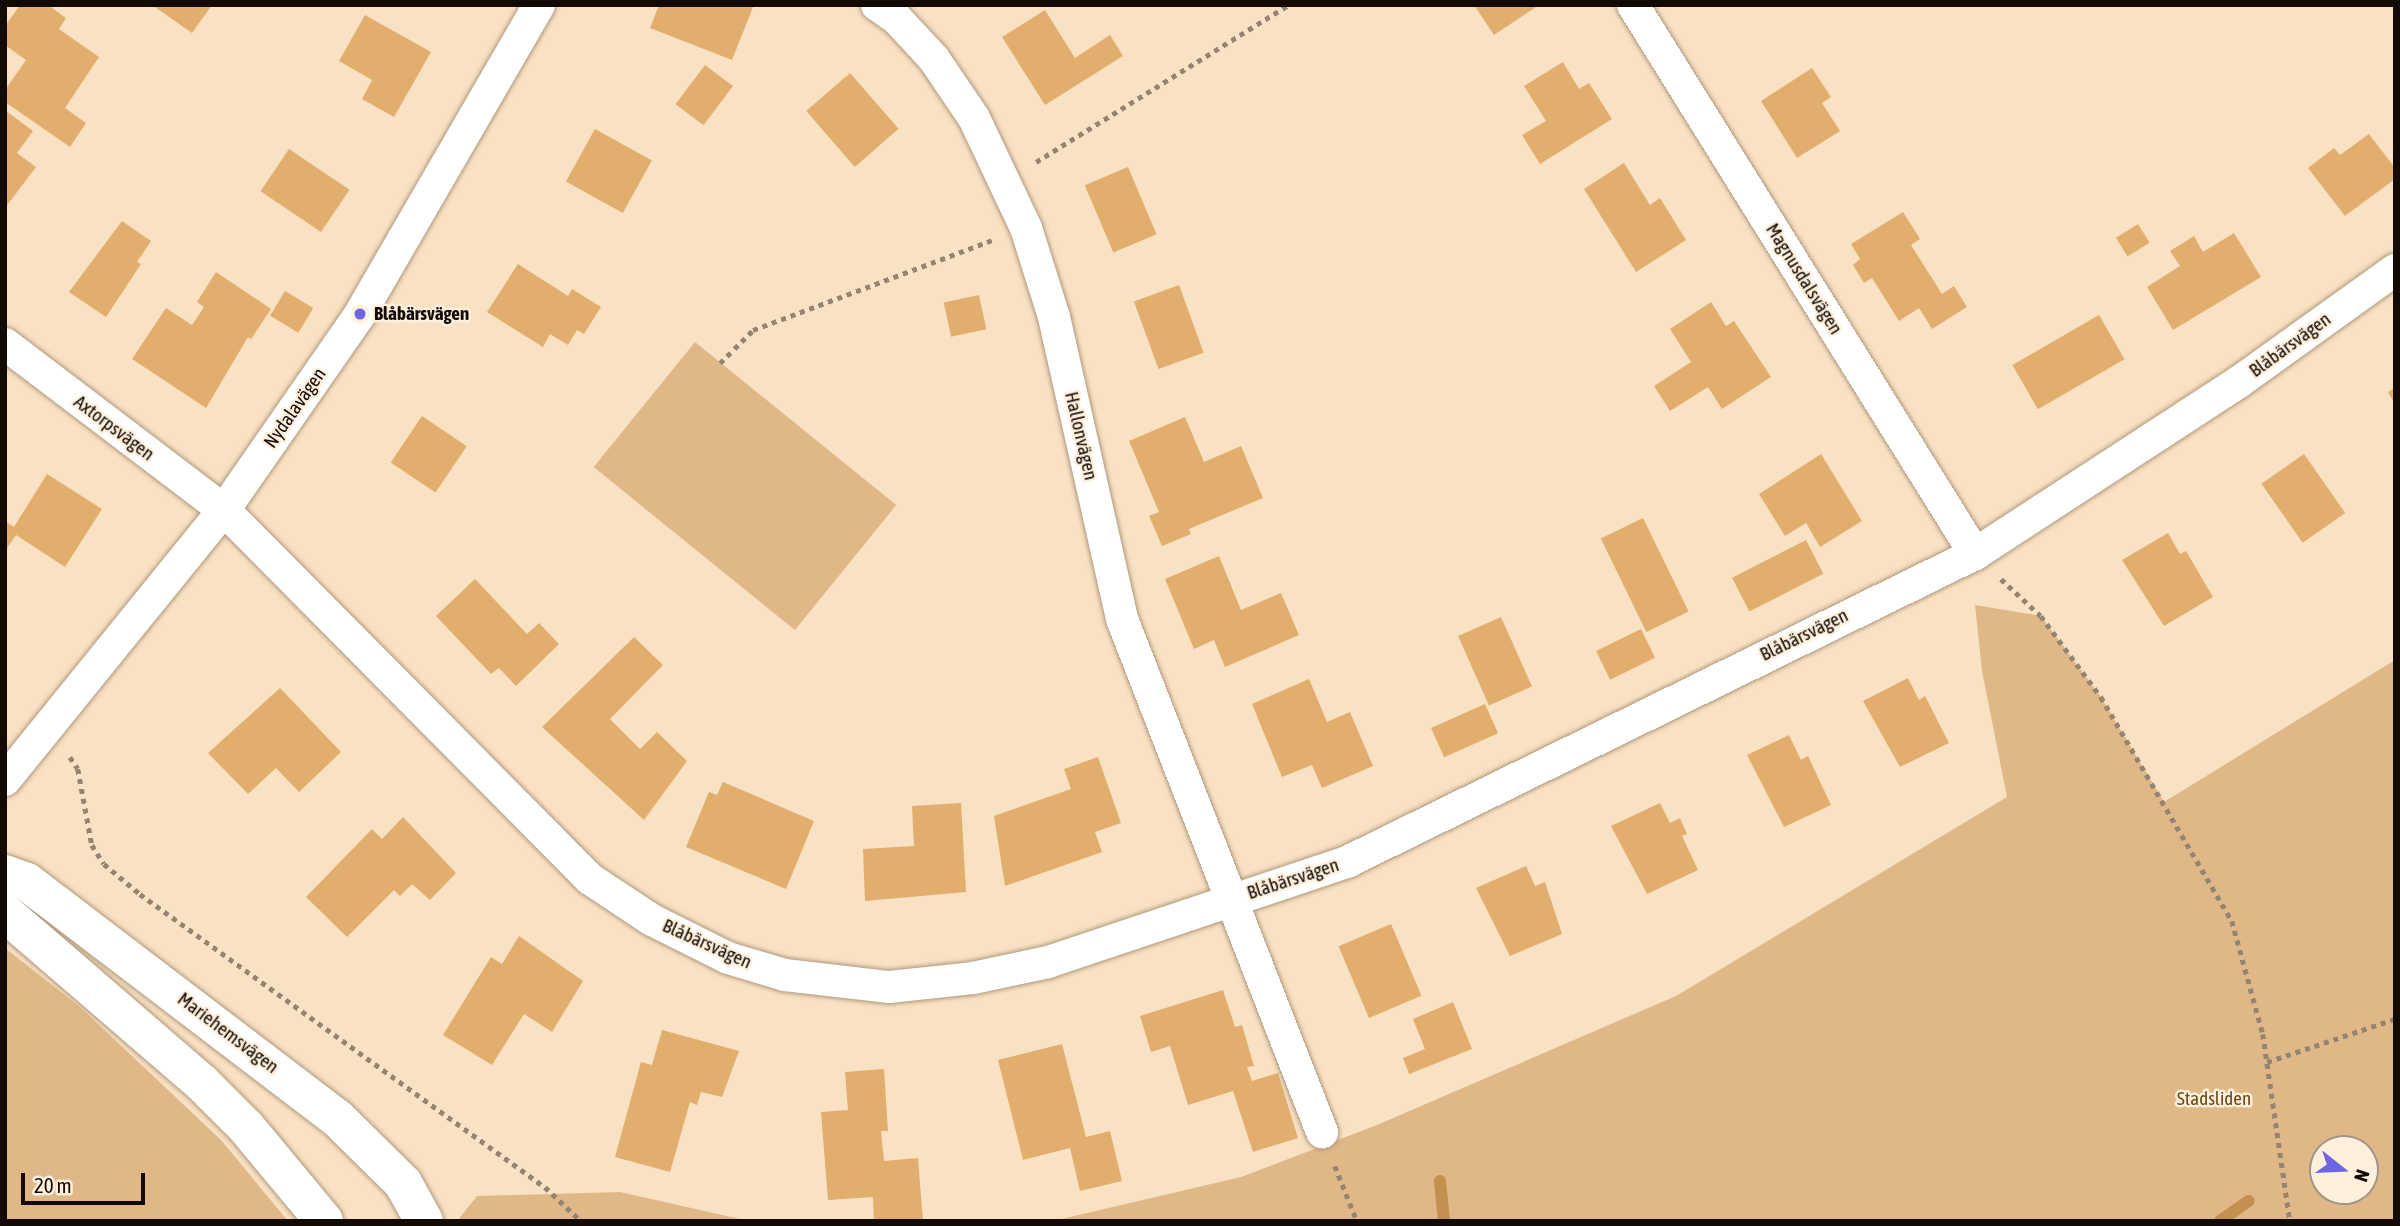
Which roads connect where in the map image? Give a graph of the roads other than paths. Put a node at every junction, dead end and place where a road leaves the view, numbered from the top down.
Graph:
1 (539, 5) edge
2 (877, 5) edge
3 (1633, 5) edge
4 (2395, 270) edge
5 (5, 344) edge
6 (224, 510) junction
7 (1975, 554) junction
8 (5, 780) edge
9 (5, 874) edge
10 (1230, 899) junction
11 (5, 913) edge
12 (1322, 1132) road end
13 (324, 1221) edge
14 (424, 1221) edge

1 - 6 street, Nydalavägen
2 - 10 street, Hallonvägen
3 - 7 street, Magnusdalsvägen
4 - 7 street, Blåbärsvägen
5 - 6 street, Axtorpsvägen
6 - 8 street, Nydalavägen
6 - 10 street, Blåbärsvägen
7 - 10 street, Blåbärsvägen
9 - 14 street, Mariehemsvägen
10 - 12 street, Hallonvägen
11 - 13 street

